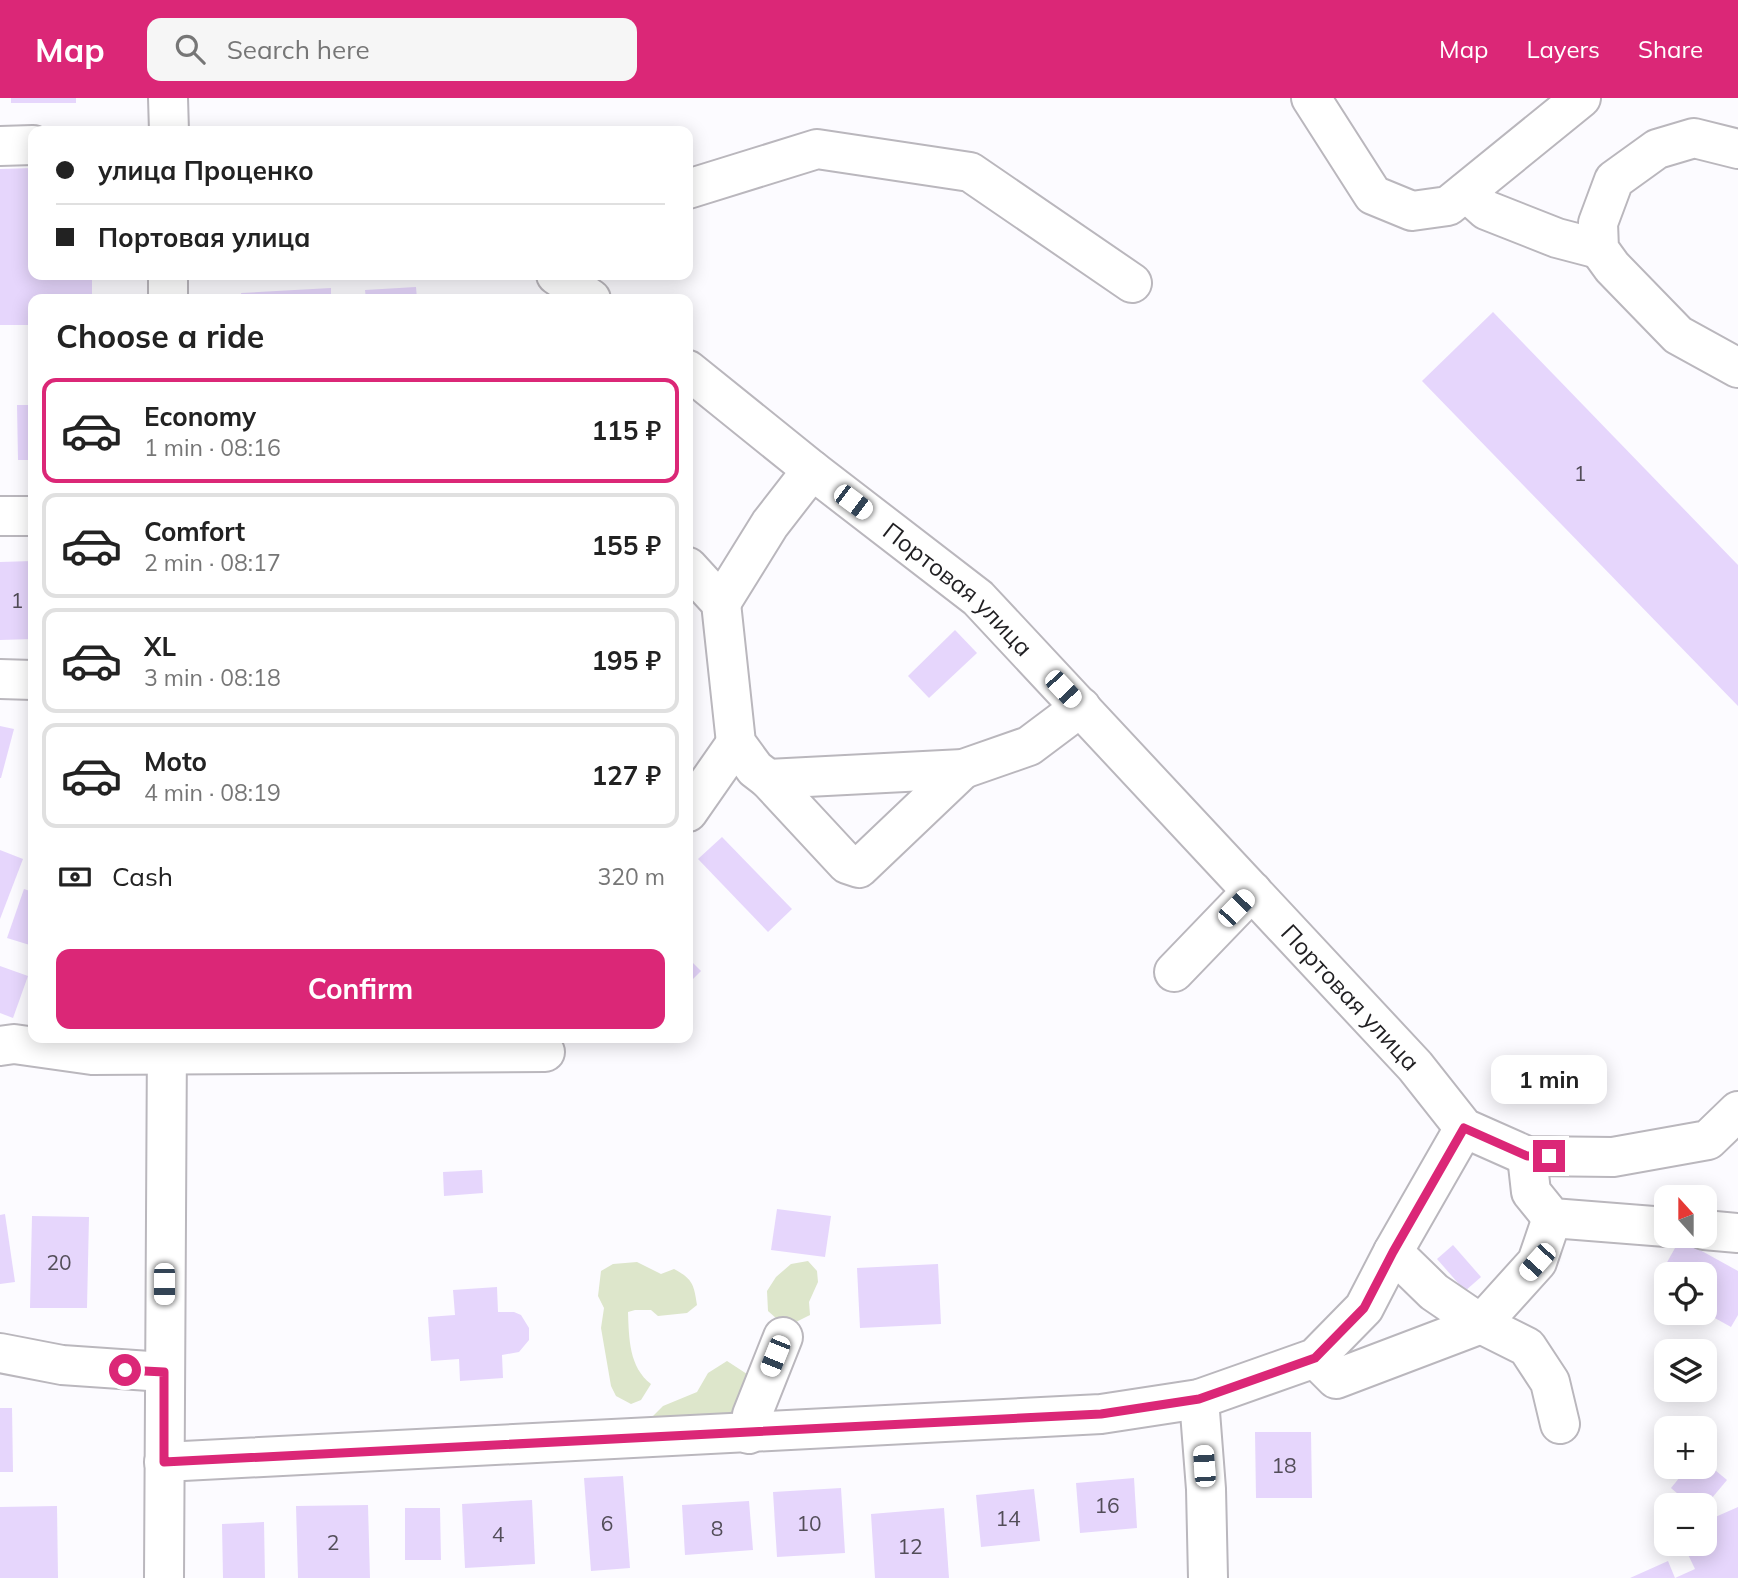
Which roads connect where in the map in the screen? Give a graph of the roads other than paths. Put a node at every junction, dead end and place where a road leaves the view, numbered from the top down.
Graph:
1 (168, 98) edge
2 (1311, 98) edge
3 (1581, 98) edge
4 (169, 126) edge
5 (28, 145) edge
6 (0, 146) edge
7 (1738, 149) edge
8 (693, 186) edge
9 (1466, 192) junction
10 (1599, 249) junction
11 (563, 280) edge
12 (1132, 283) dead end
13 (584, 294) edge
14 (1738, 368) edge
15 (693, 374) edge
16 (811, 470) junction
17 (0, 516) edge
18 (28, 516) edge
19 (693, 572) edge
20 (721, 603) junction
21 (0, 678) edge
22 (28, 680) edge
23 (1080, 707) junction
24 (736, 743) junction
25 (963, 769) junction
26 (768, 779) junction
27 (693, 805) edge
28 (1252, 891) junction
29 (1174, 972) dead end
30 (167, 1045) edge
31 (0, 1046) edge
32 (545, 1052) dead end
33 (1738, 1111) edge
34 (1464, 1128) junction
35 (1527, 1156) junction
36 (1552, 1217) junction
37 (1654, 1226) edge
38 (1717, 1231) edge
39 (1738, 1233) edge
40 (1393, 1252) junction
41 (1481, 1324) junction
42 (783, 1336) dead end
43 (0, 1353) edge
44 (1315, 1358) junction
45 (164, 1372) junction
46 (1199, 1399) junction
47 (1560, 1424) dead end
48 (749, 1434) junction
49 (164, 1462) junction
50 (164, 1578) edge
51 (1208, 1578) edge

1 - 4 street
2 - 9 street
3 - 9 street
5 - 6 street
7 - 10 street
8 - 12 street
9 - 10 street
10 - 14 street
11 - 13 street
15 - 16 street, Портовая улица
16 - 20 street
16 - 23 street, Портовая улица
17 - 18 street
19 - 20 street
20 - 24 street
21 - 22 street
23 - 25 street
23 - 28 street, Портовая улица
24 - 26 street
24 - 27 street
25 - 26 street
25 - 26 street
28 - 29 street
28 - 34 street, Портовая улица
30 - 31 street
30 - 32 street
30 - 45 street
33 - 35 street, Портовая улица
34 - 35 street, Портовая улица
34 - 40 street
35 - 36 street
36 - 37 street
36 - 41 street
38 - 39 street
40 - 41 street
40 - 44 street
41 - 44 street
41 - 47 street
42 - 48 street
43 - 45 street
44 - 46 street
45 - 49 street
46 - 48 street
46 - 51 street
48 - 49 street
49 - 50 street

